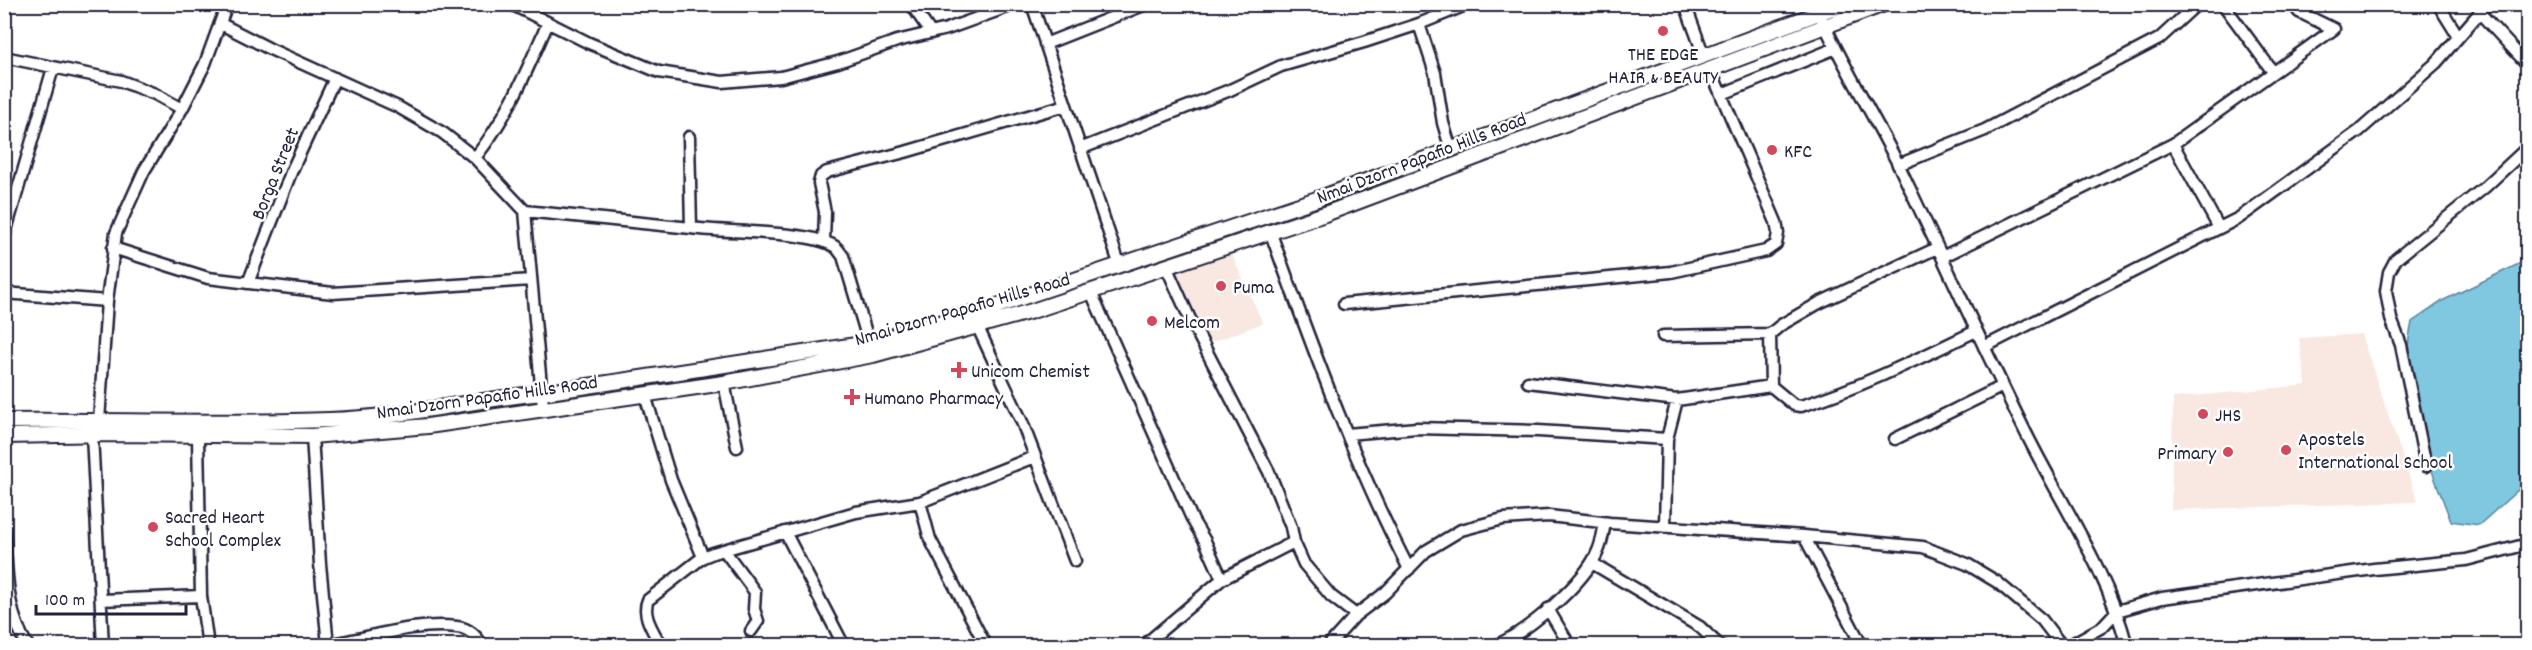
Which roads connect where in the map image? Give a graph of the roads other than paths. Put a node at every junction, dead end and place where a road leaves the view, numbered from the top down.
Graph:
1 (227, 4) edge
2 (511, 4) edge
3 (911, 4) edge
4 (1016, 4) edge
5 (1032, 4) edge
6 (1146, 4) edge
7 (1468, 4) edge
8 (1685, 4) edge
9 (1843, 4) edge
10 (1884, 4) edge
11 (2197, 4) edge
12 (2223, 4) edge
13 (2293, 4) edge
14 (2438, 4) edge
15 (2483, 8) edge
16 (532, 9) edge
17 (1817, 9) edge
18 (548, 23) junction
19 (221, 24) junction
20 (1419, 24) junction
21 (1826, 28) junction
22 (931, 33) junction
23 (2458, 36) junction
24 (1045, 44) junction
25 (1836, 48) junction
26 (1704, 56) junction
27 (4, 57) edge
28 (2528, 64) edge
29 (53, 68) junction
30 (1711, 71) junction
31 (2273, 72) junction
32 (335, 78) junction
33 (1722, 94) junction
34 (1066, 105) junction
35 (182, 109) junction
36 (689, 137) dead end
37 (2173, 144) junction
38 (2528, 147) edge
39 (1080, 149) junction
40 (1451, 150) junction
41 (475, 158) junction
42 (1898, 165) junction
43 (525, 211) junction
44 (691, 228) junction
45 (2219, 228) junction
46 (1270, 231) junction
47 (4, 237) edge
48 (824, 242) junction
49 (113, 248) junction
50 (1940, 253) junction
51 (1120, 266) junction
52 (1166, 266) junction
53 (531, 280) junction
54 (248, 283) junction
55 (1091, 292) junction
56 (4, 293) edge
57 (107, 301) junction
58 (1344, 304) dead end
59 (972, 314) junction
60 (977, 327) junction
61 (1976, 331) junction
62 (1770, 334) junction
63 (1663, 336) dead end
64 (869, 343) junction
65 (1984, 347) junction
66 (1528, 382) dead end
67 (724, 383) junction
68 (1771, 386) junction
69 (2003, 386) junction
70 (645, 395) junction
71 (542, 400) junction
72 (1677, 400) junction
73 (4, 421) edge
74 (99, 421) junction
75 (1347, 434) junction
76 (92, 435) junction
77 (4, 436) edge
78 (312, 436) junction
79 (198, 437) junction
80 (1667, 439) junction
81 (1895, 439) dead end
82 (737, 447) dead end
83 (1034, 457) junction
84 (2426, 466) dead end
85 (920, 502) junction
86 (1605, 523) junction
87 (1665, 527) junction
88 (4, 530) edge
89 (784, 532) junction
90 (1804, 536) junction
91 (1294, 542) junction
92 (2528, 544) edge
93 (724, 550) junction
94 (703, 557) junction
95 (1075, 561) dead end
96 (1592, 562) junction
97 (1408, 570) junction
98 (1222, 579) junction
99 (201, 596) junction
100 (101, 600) junction
101 (1548, 609) junction
102 (2117, 610) junction
103 (1356, 615) junction
104 (751, 631) dead end
105 (660, 643) edge
106 (27, 645) edge
107 (104, 645) edge
108 (208, 645) edge
109 (323, 645) edge
110 (483, 645) edge
111 (642, 645) edge
112 (844, 645) edge
113 (986, 645) edge
114 (1143, 645) edge
115 (1328, 645) edge
116 (1495, 645) edge
117 (1570, 645) edge
118 (1720, 645) edge
119 (1862, 645) edge
120 (2062, 645) edge
121 (2068, 645) edge
122 (2127, 645) edge

1 - 19 street
2 - 16 street
3 - 22 street
4 - 22 street
5 - 24 street
6 - 24 street
7 - 20 street
8 - 26 street
9 - 17 street, Nmai Dzorn Papafio Hills Road
10 - 21 street, Nmai Dzorn Papafio Hills Road
11 - 42 street
12 - 31 street
13 - 31 street
14 - 23 street
15 - 23 street
15 - 28 street
16 - 18 street
17 - 21 street
17 - 26 street, Nmai Dzorn Papafio Hills Road
18 - 22 street
18 - 41 street
19 - 32 street
19 - 35 street
20 - 39 street
20 - 40 street
21 - 25 street
21 - 30 street, Nmai Dzorn Papafio Hills Road
23 - 45 street
24 - 34 street
25 - 33 street
25 - 42 street
26 - 40 street, Nmai Dzorn Papafio Hills Road
27 - 29 street
29 - 35 street
29 - 47 street
30 - 33 street
30 - 46 street, Nmai Dzorn Papafio Hills Road
31 - 37 street
32 - 41 street
32 - 54 street, Borga Street
33 - 58 street
34 - 39 street
34 - 48 street
35 - 49 street
36 - 44 street
37 - 45 street
37 - 50 street
38 - 84 street
39 - 51 street
40 - 51 street, Nmai Dzorn Papafio Hills Road
41 - 43 street
42 - 50 street
43 - 44 street
43 - 53 street
44 - 48 street
45 - 65 street
46 - 52 street, Nmai Dzorn Papafio Hills Road
46 - 75 street
48 - 64 street
49 - 54 street
49 - 57 street
50 - 61 street
50 - 62 street
51 - 59 street, Nmai Dzorn Papafio Hills Road
52 - 55 street, Nmai Dzorn Papafio Hills Road
52 - 91 street
53 - 54 street
53 - 71 street
55 - 60 street, Nmai Dzorn Papafio Hills Road
55 - 98 street
56 - 57 street
57 - 74 street
59 - 60 street
59 - 64 street, Nmai Dzorn Papafio Hills Road
60 - 67 street, Nmai Dzorn Papafio Hills Road
60 - 83 street
61 - 65 street
61 - 68 street
62 - 63 street
62 - 68 street
64 - 71 street, Nmai Dzorn Papafio Hills Road
65 - 69 street
66 - 72 street
67 - 70 street, Nmai Dzorn Papafio Hills Road
67 - 82 street
68 - 72 street
69 - 81 street
69 - 102 street
70 - 71 street, Nmai Dzorn Papafio Hills Road
70 - 94 street
71 - 74 street, Nmai Dzorn Papafio Hills Road
71 - 78 street, Nmai Dzorn Papafio Hills Road
72 - 80 street
73 - 74 street, Nmai Dzorn Papafio Hills Road
75 - 80 street
75 - 97 street
76 - 77 street, Nmai Dzorn Papafio Hills Road
76 - 79 street, Nmai Dzorn Papafio Hills Road
76 - 100 street
78 - 79 street, Nmai Dzorn Papafio Hills Road
78 - 109 street
79 - 99 street
80 - 87 street
83 - 85 street
83 - 95 street
85 - 89 street
85 - 113 street
86 - 87 street
86 - 96 street
86 - 97 street
87 - 90 street
88 - 106 street
89 - 93 street
89 - 112 street
90 - 119 street
90 - 120 street
91 - 98 street
91 - 103 street
92 - 102 street
93 - 94 street
93 - 104 street
94 - 105 street
96 - 101 street
96 - 118 street
97 - 103 street
98 - 114 street
99 - 100 street
99 - 108 street
100 - 107 street
101 - 116 street
101 - 117 street
102 - 121 street
102 - 122 street
103 - 115 street
105 - 111 street
109 - 110 street

